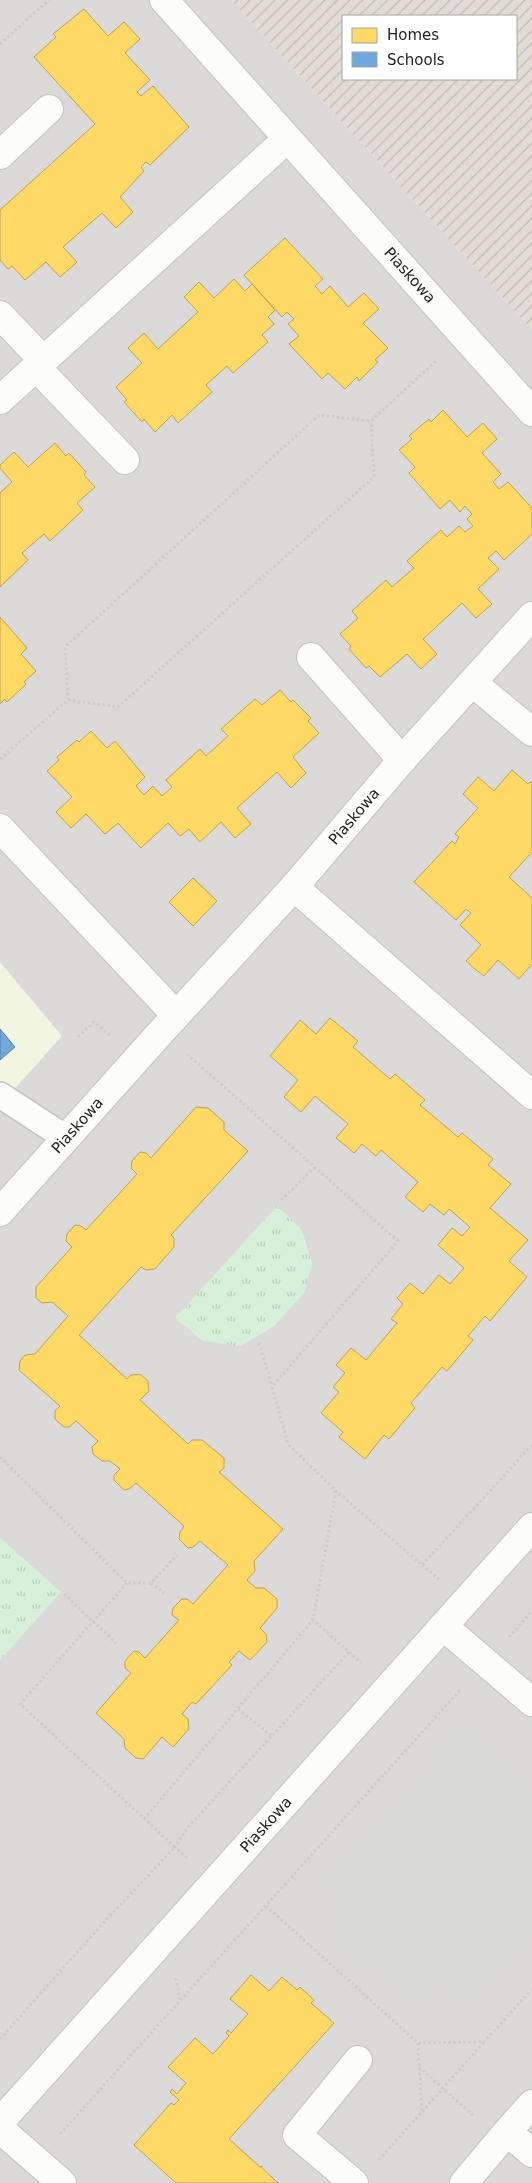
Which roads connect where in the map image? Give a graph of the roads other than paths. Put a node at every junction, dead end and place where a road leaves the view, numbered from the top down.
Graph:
1 (164, 0) edge
2 (49, 109) dead end
3 (287, 139) junction
4 (0, 155) edge
5 (0, 316) edge
6 (40, 364) junction
7 (0, 400) edge
8 (532, 412) edge
9 (125, 460) dead end
10 (532, 616) edge
11 (311, 657) dead end
12 (473, 683) junction
13 (532, 732) edge
14 (402, 760) junction
15 (0, 828) edge
16 (294, 887) junction
17 (176, 1015) junction
18 (0, 1095) edge
19 (532, 1095) edge
20 (66, 1138) junction
21 (0, 1212) edge
22 (532, 1527) edge
23 (443, 1626) junction
24 (532, 1702) edge
25 (358, 2060) dead end
26 (532, 2104) edge
27 (0, 2122) edge
28 (0, 2129) edge
29 (507, 2132) junction
30 (532, 2153) edge
31 (62, 2183) edge
32 (354, 2183) edge
33 (464, 2183) edge

1 - 3 street, Piaskowa
2 - 4 street
3 - 6 street
3 - 8 street, Piaskowa
5 - 6 street
6 - 7 street
6 - 9 street
10 - 12 street, Piaskowa
11 - 14 street
12 - 13 street
12 - 14 street, Piaskowa
14 - 16 street, Piaskowa
15 - 17 street
16 - 17 street, Piaskowa
16 - 19 street
17 - 20 street, Piaskowa
18 - 20 lane
20 - 21 street, Piaskowa
22 - 23 street, Piaskowa
23 - 24 street
23 - 27 street, Piaskowa
25 - 32 street
26 - 29 street
28 - 31 street
29 - 30 street
29 - 33 street

